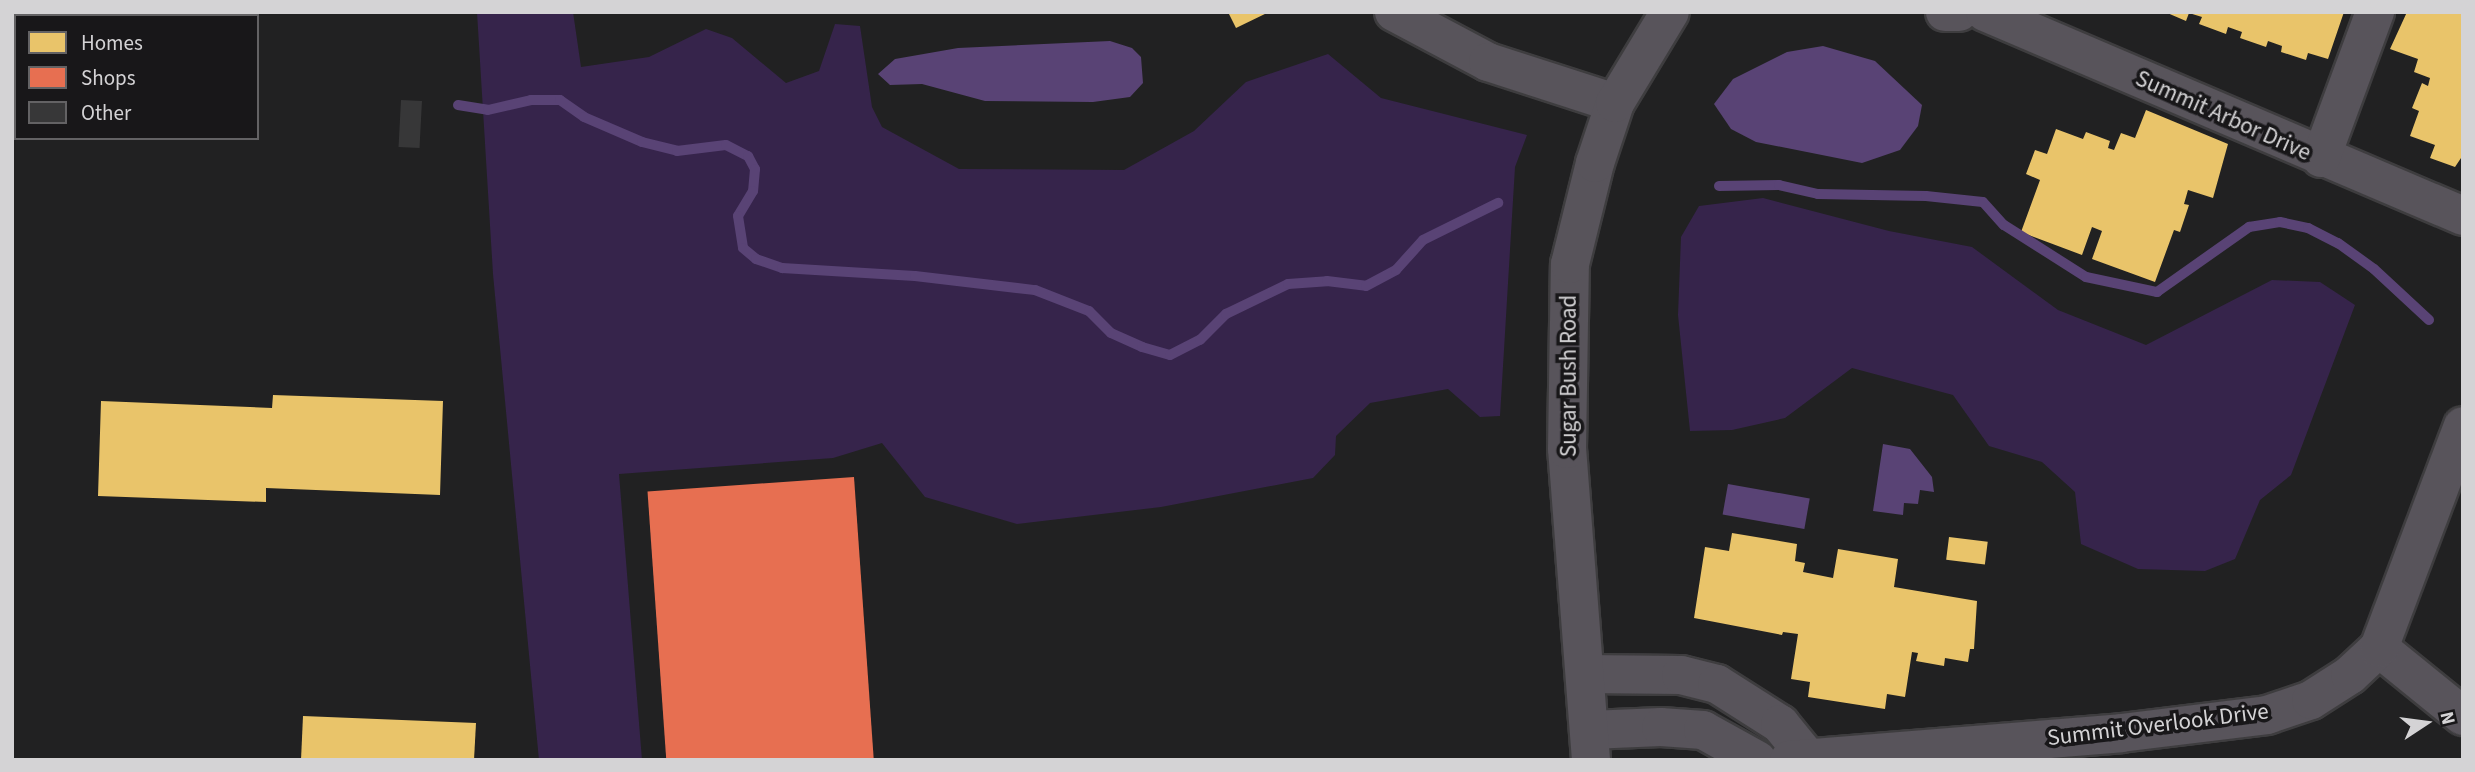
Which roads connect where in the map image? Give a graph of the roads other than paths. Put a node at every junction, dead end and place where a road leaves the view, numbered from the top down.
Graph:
1 (1394, 12) edge
2 (1670, 12) edge
3 (1945, 12) edge
4 (1959, 12) edge
5 (1985, 12) edge
6 (2375, 12) edge
7 (1615, 103) junction
8 (2321, 158) junction
9 (2463, 216) edge
10 (2463, 426) edge
11 (2379, 648) junction
12 (1585, 674) junction
13 (2463, 716) edge
14 (1591, 745) edge
15 (2123, 746) edge
16 (1798, 758) edge
17 (1757, 760) edge

1 - 7 street
2 - 7 street, Sugar Bush Road
3 - 4 street
5 - 8 street, Summit Arbor Drive
6 - 8 street
7 - 12 street, Sugar Bush Road
8 - 9 street, Summit Arbor Drive
10 - 11 street, Summit Overlook Drive
11 - 13 street
11 - 15 street, Summit Overlook Drive
12 - 14 street, Sugar Bush Road
12 - 16 street, Summit Overlook Drive
14 - 17 street
15 - 16 street, Summit Overlook Drive

